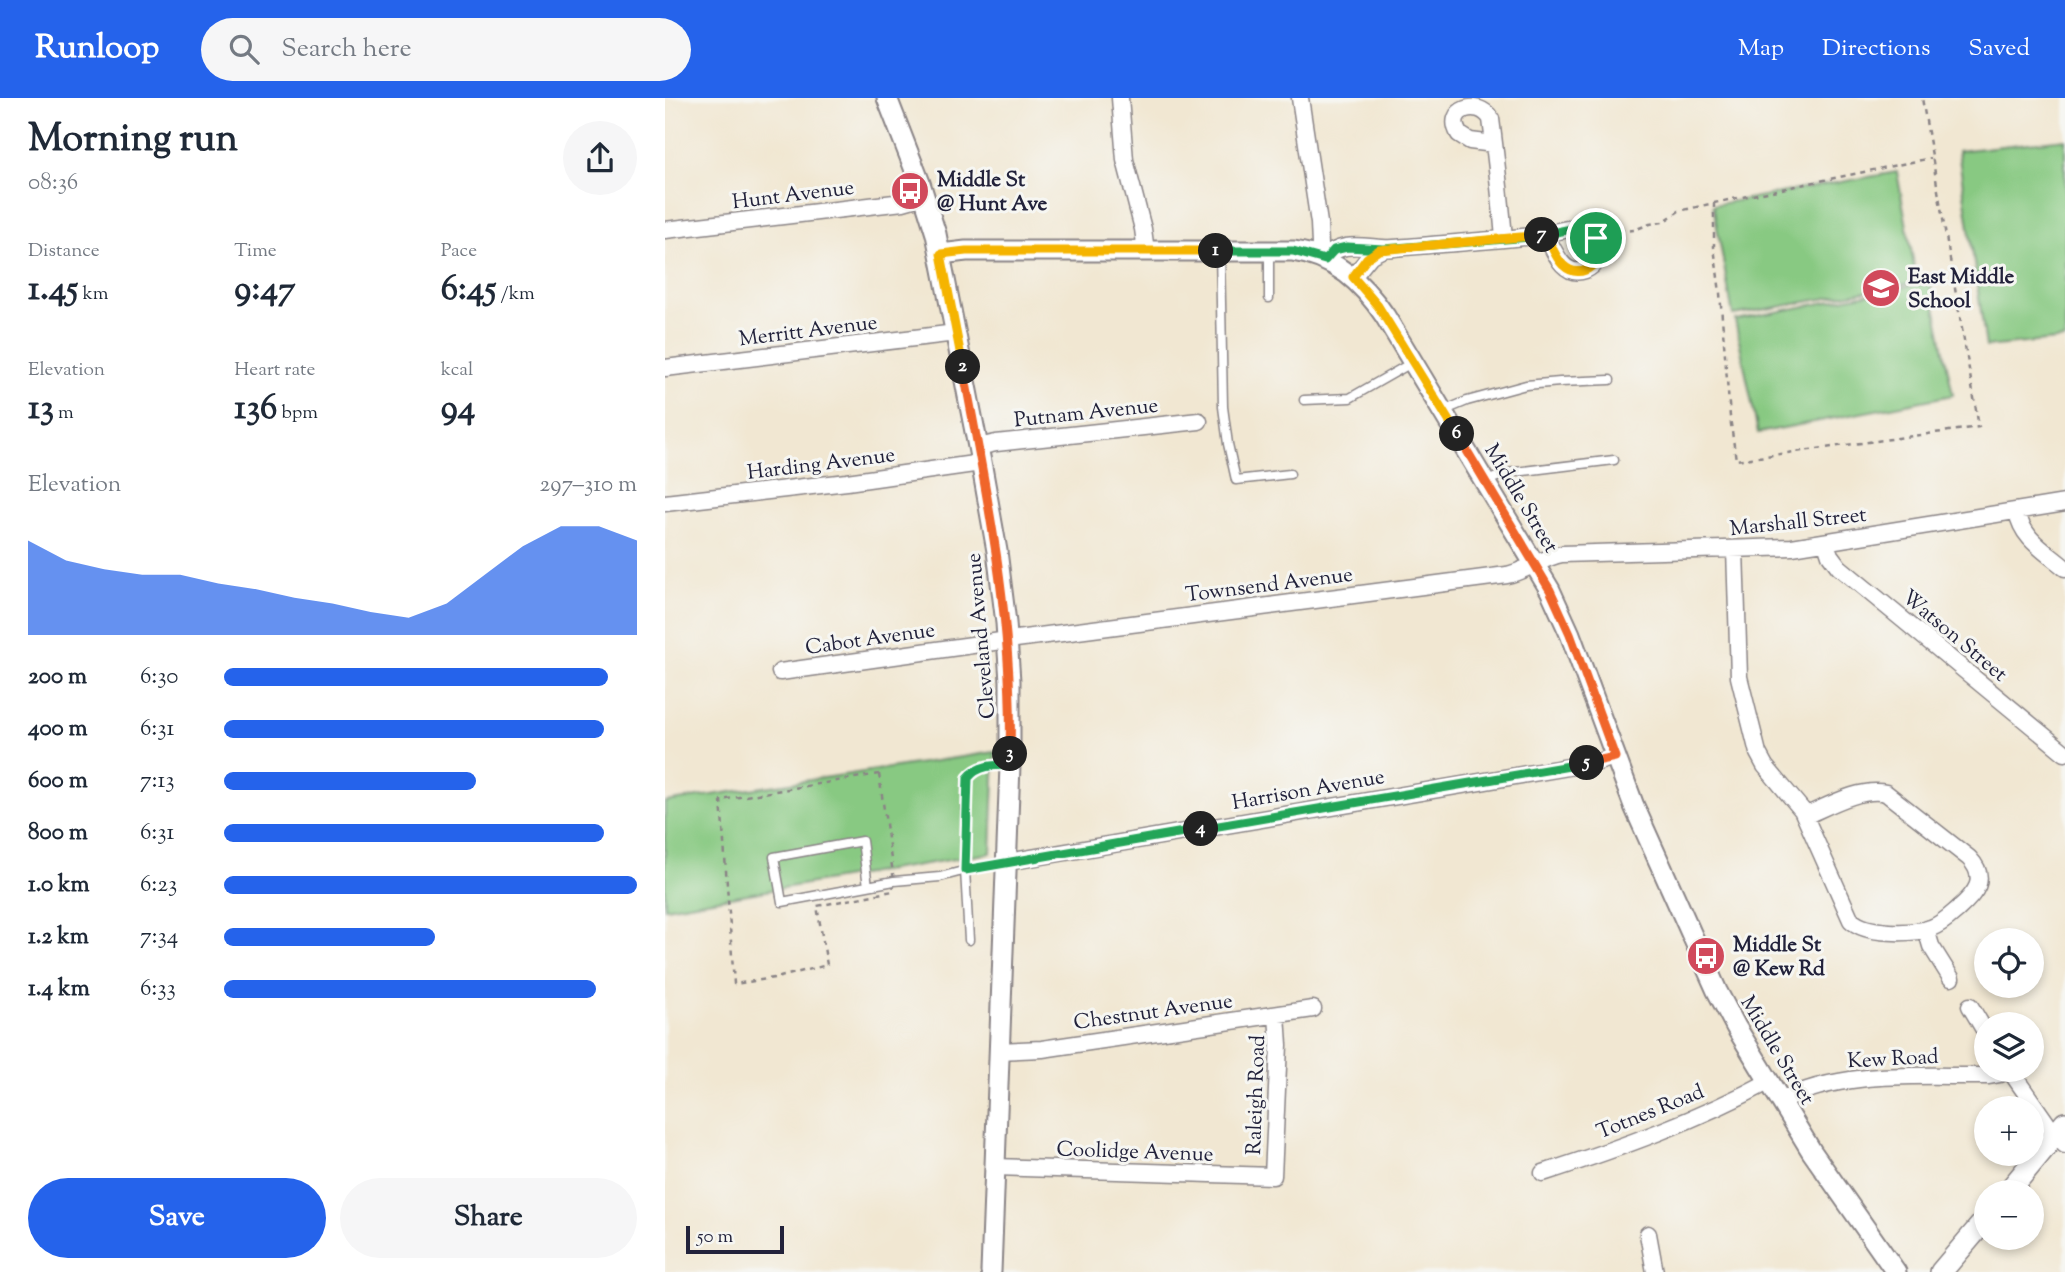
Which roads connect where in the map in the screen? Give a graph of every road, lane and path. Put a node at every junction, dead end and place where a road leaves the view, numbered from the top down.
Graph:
1 (887, 98) edge
2 (1120, 98) edge
3 (1300, 98) edge
4 (1922, 98) edge
5 (1494, 144) dead end
6 (1932, 158) junction
7 (924, 196) junction
8 (1714, 203) junction
9 (665, 230) edge
10 (1546, 235) junction
11 (1596, 238) junction
12 (1504, 239) junction
13 (1384, 249) junction
14 (1146, 251) junction
15 (1220, 251) junction
16 (1269, 251) junction
17 (941, 254) junction
18 (1321, 258) junction
19 (1353, 277) junction
20 (1269, 298) dead end
21 (956, 333) junction
22 (1413, 362) junction
23 (665, 368) edge
24 (1610, 380) dead end
25 (1304, 400) dead end
26 (1443, 411) junction
27 (1199, 421) dead end
28 (979, 455) junction
29 (1614, 460) dead end
30 (1290, 474) dead end
31 (1485, 481) junction
32 (665, 503) edge
33 (2065, 503) edge
34 (2017, 511) junction
35 (1826, 543) junction
36 (1735, 549) junction
37 (1535, 564) junction
38 (2065, 568) edge
39 (1007, 640) junction
40 (780, 672) dead end
41 (2065, 753) edge
42 (1615, 757) junction
43 (1010, 765) junction
44 (1805, 816) junction
45 (1007, 862) junction
46 (965, 870) junction
47 (894, 881) junction
48 (868, 886) junction
49 (1926, 929) junction
50 (969, 940) dead end
51 (1951, 978) dead end
52 (1970, 1006) dead end
53 (1313, 1009) dead end
54 (1974, 1013) edge
55 (1276, 1015) junction
56 (999, 1051) junction
57 (1974, 1076) edge
58 (1770, 1081) junction
59 (2019, 1082) edge
60 (1781, 1101) junction
61 (2062, 1134) edge
62 (995, 1167) junction
63 (1543, 1173) dead end
64 (1273, 1176) joint
65 (2019, 1180) edge
66 (1974, 1233) edge
67 (1648, 1234) dead end
68 (991, 1272) edge
69 (1655, 1272) edge
70 (1896, 1272) edge
71 (1941, 1272) edge

1 - 7 street
2 - 14 street
3 - 18 street
4 - 6 path
5 - 12 street
6 - 8 path
6 - 8 path
7 - 9 street, Hunt Avenue
7 - 17 street
8 - 11 path
10 - 11 street
10 - 11 street
10 - 12 street
12 - 13 street
13 - 18 street
13 - 19 street
14 - 15 street, Middle Street
14 - 17 street, Middle Street
15 - 16 street, Middle Street
15 - 30 lane
16 - 18 street, Middle Street
16 - 20 lane
17 - 21 street, Cleveland Avenue
18 - 19 street, Middle Street
19 - 22 street, Middle Street
21 - 23 street, Merritt Avenue
21 - 28 street, Cleveland Avenue
22 - 25 lane
22 - 26 street, Middle Street
24 - 26 lane
26 - 31 street, Middle Street
27 - 28 street, Putnam Avenue
28 - 32 street, Harding Avenue
28 - 39 street, Cleveland Avenue
29 - 31 lane
31 - 37 street, Middle Street
33 - 34 street, Marshall Street
34 - 35 street, Marshall Street
34 - 38 street
35 - 36 street, Marshall Street
35 - 41 street, Watson Street
36 - 37 street, Marshall Street
36 - 44 street
37 - 39 street, Townsend Avenue
37 - 42 street, Middle Street
39 - 40 street, Cabot Avenue
39 - 43 street, Cleveland Avenue
42 - 45 street, Harrison Avenue
42 - 58 street, Middle Street
43 - 45 street, Cleveland Avenue
43 - 46 lane
44 - 49 street
44 - 49 street
45 - 46 lane
45 - 56 street, Cleveland Avenue
46 - 47 lane
46 - 50 lane
47 - 47 path
47 - 48 lane
48 - 48 lane
49 - 51 street
52 - 54 street
53 - 55 street, Chestnut Avenue
55 - 56 street, Chestnut Avenue
55 - 64 street, Raleigh Road
56 - 62 street, Cleveland Avenue
57 - 60 street, Kew Road
58 - 60 street, Middle Street
58 - 63 street, Totnes Road
59 - 61 street
60 - 70 street, Middle Street
61 - 65 main road
62 - 64 street, Coolidge Avenue
62 - 68 street, Cleveland Avenue
66 - 71 main road
67 - 69 street

